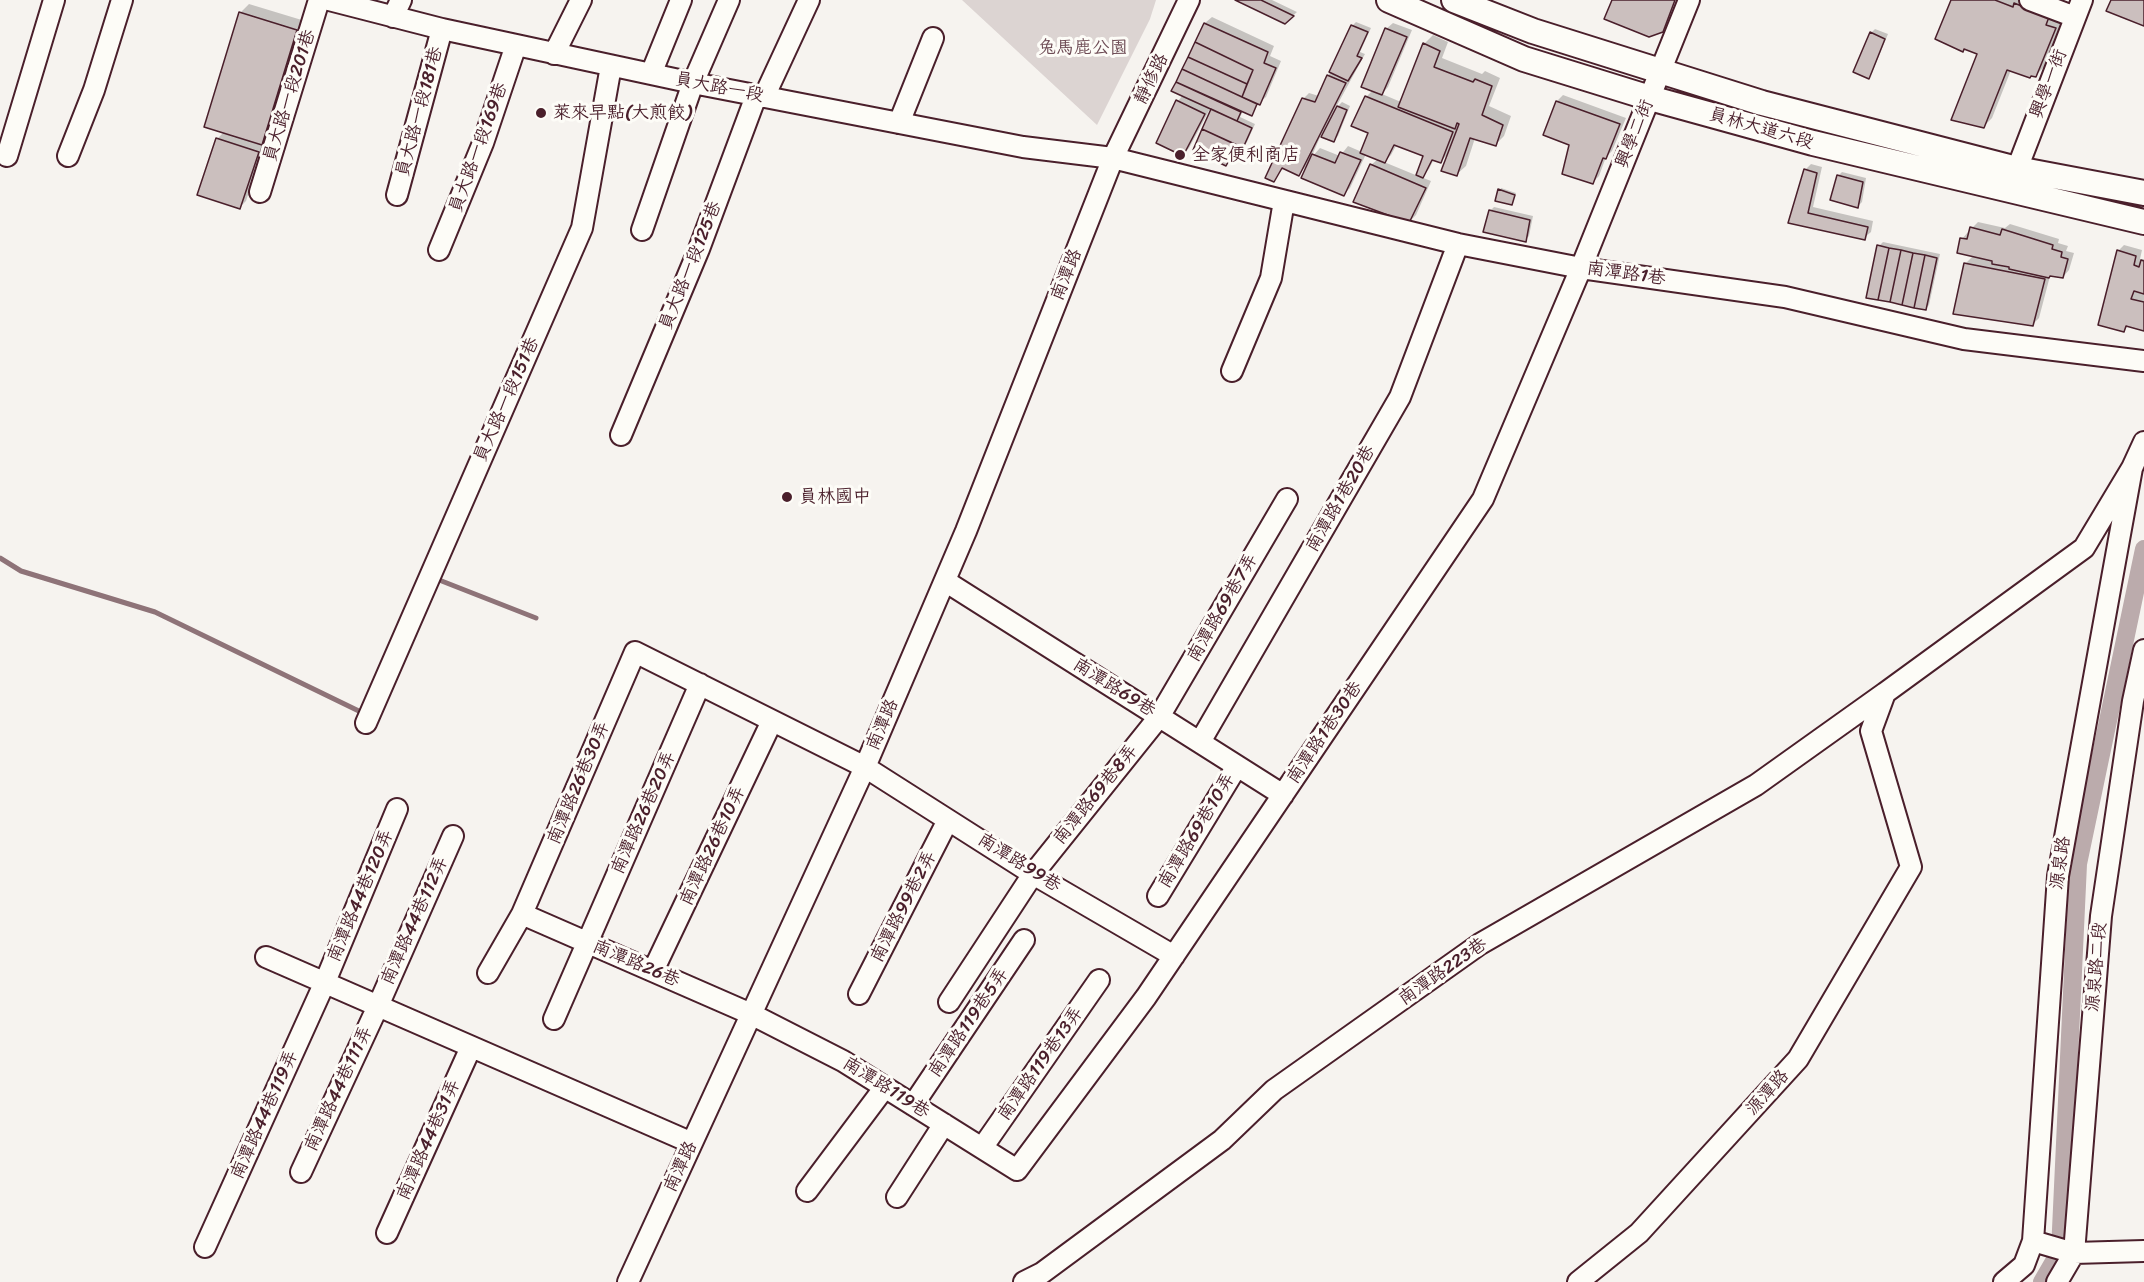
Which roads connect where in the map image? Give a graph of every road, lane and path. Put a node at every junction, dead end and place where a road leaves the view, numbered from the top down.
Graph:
1 (54, 0) edge
2 (122, 0) edge
3 (319, 0) edge
4 (329, 0) edge
5 (581, 0) edge
6 (681, 0) edge
7 (729, 0) edge
8 (809, 0) edge
9 (1189, 0) edge
10 (1389, 0) edge
11 (1454, 0) edge
12 (1689, 0) edge
13 (2031, 0) edge
14 (397, 8) edge
15 (2079, 9) edge
16 (442, 29) junction
17 (933, 38) dead end
18 (516, 45) junction
19 (555, 54) junction
20 (611, 66) junction
21 (1661, 71) junction
22 (651, 74) junction
23 (693, 83) junction
24 (760, 96) junction
25 (1650, 98) junction
26 (899, 123) junction
27 (7, 156) dead end
28 (68, 156) dead end
29 (1113, 158) junction
30 (2016, 169) junction
31 (260, 192) dead end
32 (2144, 193) edge
33 (397, 195) dead end
34 (1284, 201) junction
35 (2144, 222) edge
36 (642, 230) dead end
37 (1458, 244) junction
38 (439, 250) dead end
39 (1581, 268) junction
40 (2144, 361) edge
41 (1232, 371) dead end
42 (621, 435) dead end
43 (2144, 442) edge
44 (2133, 468) junction
45 (1287, 499) dead end
46 (945, 581) junction
47 (2144, 650) edge
48 (635, 652) joint
49 (700, 684) junction
50 (1885, 693) junction
51 (1160, 717) junction
52 (772, 721) junction
53 (366, 723) dead end
54 (1200, 742) junction
55 (1237, 765) junction
56 (865, 767) junction
57 (1283, 795) junction
58 (397, 809) dead end
59 (948, 820) junction
60 (453, 836) dead end
61 (1033, 873) junction
62 (1158, 896) dead end
63 (522, 914) junction
64 (1024, 940) dead end
65 (588, 943) junction
66 (1174, 956) junction
67 (266, 957) dead end
68 (653, 971) junction
69 (488, 973) dead end
70 (1099, 980) dead end
71 (324, 982) junction
72 (860, 994) dead end
73 (949, 1002) dead end
74 (378, 1006) junction
75 (751, 1014) junction
76 (554, 1019) dead end
77 (471, 1047) junction
78 (885, 1087) junction
79 (913, 1105) junction
80 (944, 1124) junction
81 (692, 1143) junction
82 (982, 1148) junction
83 (1017, 1170) joint
84 (301, 1172) dead end
85 (807, 1191) dead end
86 (897, 1197) dead end
87 (387, 1233) dead end
88 (2033, 1241) junction
89 (205, 1247) dead end
90 (2144, 1251) edge
91 (2073, 1252) junction
92 (627, 1282) edge
93 (1024, 1282) edge
94 (1578, 1282) edge
95 (2004, 1282) edge
96 (2057, 1282) edge

1 - 27 street
2 - 28 street
3 - 31 street, 員大路一段201巷
4 - 14 street, 員大路一段
5 - 19 street
6 - 22 street
7 - 23 street
8 - 24 street, 員大路一段125巷
9 - 29 street, 靜修路
10 - 25 main road, 員林大道六段
11 - 21 main road, 員林大道六段
12 - 21 street, 興學二街
13 - 15 street
14 - 16 street, 員大路一段
15 - 30 street, 興學一街
16 - 18 street, 員大路一段
16 - 33 street, 員大路一段181巷
17 - 26 street
18 - 19 street, 員大路一段
18 - 38 street, 員大路一段169巷
19 - 20 street, 員大路一段
20 - 22 street, 員大路一段
20 - 53 street, 員大路一段151巷
21 - 25 street, 興學二街
21 - 30 main road, 員林大道六段
22 - 23 street, 員大路一段
23 - 24 street, 員大路一段
23 - 36 street
24 - 26 street, 員大路一段
24 - 42 street, 員大路一段125巷
25 - 35 main road, 員林大道六段
25 - 39 street, 興學二街
26 - 29 street, 員大路一段
29 - 34 street, 南潭路1巷
29 - 46 street, 南潭路
30 - 32 main road, 員林大道六段
34 - 37 street, 南潭路1巷
34 - 41 street
37 - 39 street, 南潭路1巷
37 - 54 street, 南潭路1巷20巷
39 - 40 street, 南潭路1巷
39 - 57 street, 南潭路1巷30巷
43 - 44 street, 源泉路
44 - 50 street, 南潭路223巷
44 - 88 street, 源泉路
45 - 51 street, 南潭路69巷7弄
46 - 51 street, 南潭路69巷
46 - 56 street, 南潭路
47 - 91 street, 源泉路二段
48 - 49 street, 南潭路99巷
48 - 63 street, 南潭路26巷30弄
49 - 52 street, 南潭路99巷
49 - 65 street, 南潭路26巷20弄
50 - 93 street, 南潭路223巷
50 - 94 street, 源潭路
51 - 54 street, 南潭路69巷
51 - 61 street, 南潭路69巷8弄
52 - 56 street, 南潭路99巷
52 - 68 street, 南潭路26巷10弄
54 - 55 street, 南潭路69巷
55 - 57 street, 南潭路69巷
55 - 62 street, 南潭路69巷10弄
56 - 59 street, 南潭路99巷
56 - 75 street, 南潭路
57 - 66 street, 南潭路1巷30巷
58 - 71 street, 南潭路44巷120弄
59 - 61 street, 南潭路99巷
59 - 72 street, 南潭路99巷2弄
60 - 74 street, 南潭路44巷112弄
61 - 66 street, 南潭路99巷
61 - 73 street, 南潭路69巷8弄
63 - 65 street, 南潭路26巷
63 - 69 street, 南潭路26巷30弄
64 - 79 street, 南潭路119巷5弄
65 - 68 street, 南潭路26巷
65 - 76 street, 南潭路26巷20弄
66 - 83 street, 南潭路1巷30巷
67 - 71 street
68 - 75 street, 南潭路26巷
70 - 82 street, 南潭路119巷13弄
71 - 74 street
71 - 89 street, 南潭路44巷119弄
74 - 77 street
74 - 84 street, 南潭路44巷111弄
75 - 78 street, 南潭路119巷
75 - 81 street, 南潭路
77 - 81 street
77 - 87 street, 南潭路44巷31弄
78 - 79 street, 南潭路119巷
78 - 85 street
79 - 80 street, 南潭路119巷
80 - 82 street, 南潭路119巷
80 - 86 street
81 - 92 street, 南潭路
82 - 83 street, 南潭路119巷
88 - 91 street
88 - 95 street, 源泉路
90 - 91 street
91 - 96 street, 源泉路二段

